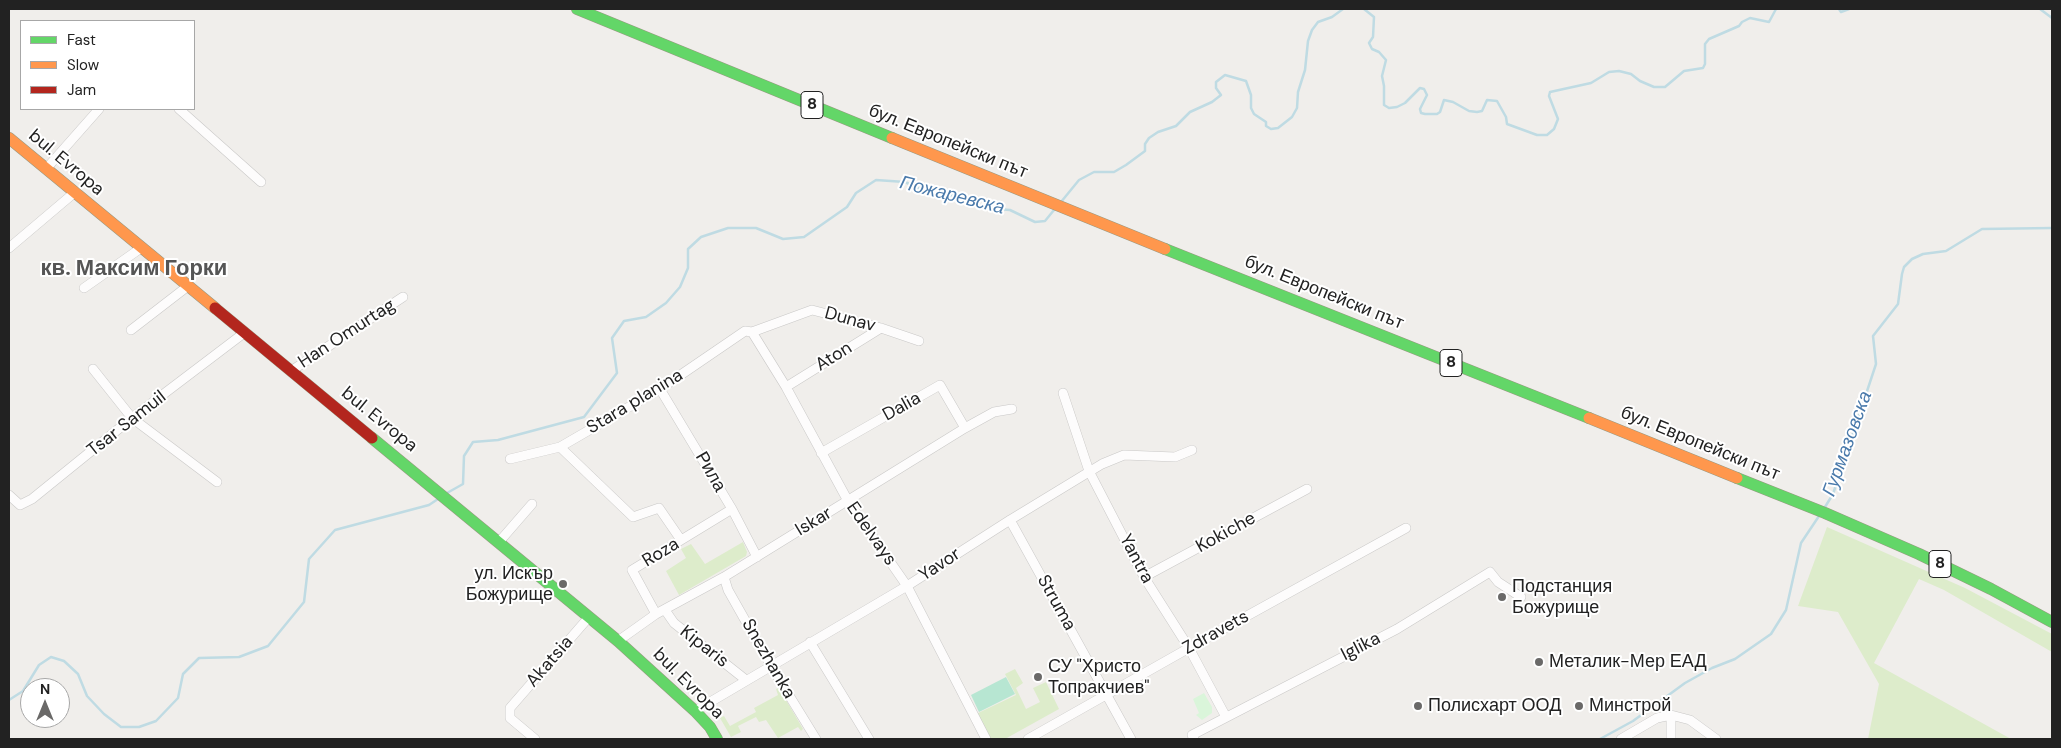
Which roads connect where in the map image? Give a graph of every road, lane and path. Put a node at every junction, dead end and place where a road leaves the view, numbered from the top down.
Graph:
1 (577, 9) edge
2 (98, 110) edge
3 (180, 110) edge
4 (9, 138) edge
5 (46, 169) junction
6 (261, 182) dead end
7 (74, 193) junction
8 (9, 248) edge
9 (141, 248) junction
10 (188, 286) junction
11 (84, 288) dead end
12 (403, 296) dead end
13 (881, 328) junction
14 (131, 330) dead end
15 (752, 332) junction
16 (244, 333) junction
17 (919, 341) dead end
18 (93, 369) dead end
19 (291, 371) junction
20 (786, 387) junction
21 (660, 389) junction
22 (1063, 393) dead end
23 (1012, 409) dead end
24 (132, 418) junction
25 (966, 428) junction
26 (560, 447) junction
27 (1192, 450) dead end
28 (821, 453) junction
29 (510, 459) dead end
30 (1089, 471) junction
31 (218, 482) dead end
32 (1307, 489) dead end
33 (9, 495) edge
34 (848, 501) junction
35 (532, 504) dead end
36 (732, 509) junction
37 (1010, 520) junction
38 (1406, 528) dead end
39 (681, 540) junction
40 (499, 542) junction
41 (757, 557) junction
42 (724, 577) junction
43 (1144, 577) junction
44 (907, 586) junction
45 (1521, 597) dead end
46 (660, 612) junction
47 (589, 617) junction
48 (2052, 622) edge
49 (618, 641) junction
50 (810, 642) junction
51 (1189, 648) junction
52 (771, 666) junction
53 (746, 680) junction
54 (1106, 696) junction
55 (695, 711) junction
56 (1671, 715) junction
57 (1226, 717) junction
58 (1193, 737) edge
59 (535, 739) edge
60 (717, 739) edge
61 (816, 739) edge
62 (869, 739) edge
63 (986, 739) edge
64 (1028, 739) edge
65 (1131, 739) edge
66 (1621, 739) edge
67 (1671, 739) edge
68 (1716, 739) edge

1 - 48 main road, бул. Европейски път / 8
2 - 5 street
3 - 6 street
4 - 5 main road, bul. Evropa
5 - 7 main road, bul. Evropa
7 - 8 street
7 - 9 main road, bul. Evropa
9 - 10 main road, bul. Evropa
9 - 11 street
10 - 14 street
10 - 16 main road, bul. Evropa
12 - 19 street, Han Omurtag
13 - 15 street, Dunav
13 - 17 street, Dunav
13 - 20 street, Aton
15 - 20 street, Edelvays
15 - 21 street, Stara planina
16 - 19 main road, bul. Evropa
16 - 24 street, Tsar Samuil
18 - 24 street
19 - 40 main road, bul. Evropa
20 - 28 street, Edelvays
21 - 26 street, Stara planina
21 - 36 street, Рила
22 - 30 street, Yantra
23 - 25 street, Iskar
24 - 31 street
24 - 33 street, Tsar Samuil
25 - 28 street, Dalia
25 - 34 street, Iskar
26 - 29 street, Stara planina
26 - 39 street
27 - 30 street, Yavor
28 - 34 street, Edelvays
30 - 37 street, Yavor
30 - 43 street, Yantra
32 - 43 street, Kokiche
34 - 41 street, Iskar
34 - 44 street, Edelvays
35 - 40 street
36 - 39 street, Roza
36 - 41 street, Рила
37 - 44 street, Yavor
37 - 54 street, Struma
38 - 51 street, Zdravets
39 - 46 street, Roza
40 - 47 main road, bul. Evropa
41 - 42 street, Iskar
42 - 46 street, Iskar
42 - 52 street, Snezhanka
43 - 51 street, Yantra
44 - 50 street, Yavor
44 - 63 street, Edelvays
45 - 57 street, Iglika
46 - 49 street, Iskar
46 - 53 street, Kiparis
47 - 49 main road, bul. Evropa
47 - 59 street, Akatsia
49 - 55 main road, bul. Evropa
50 - 52 street, Yavor
50 - 62 street
51 - 54 street, Zdravets
51 - 57 street, Yantra
52 - 53 street, Yavor
52 - 61 street, Snezhanka
53 - 55 street, Yavor
54 - 64 street, Zdravets
54 - 65 street, Struma
55 - 60 main road, bul. Evropa
56 - 66 street
56 - 67 street
56 - 68 street
57 - 58 street, Iglika

